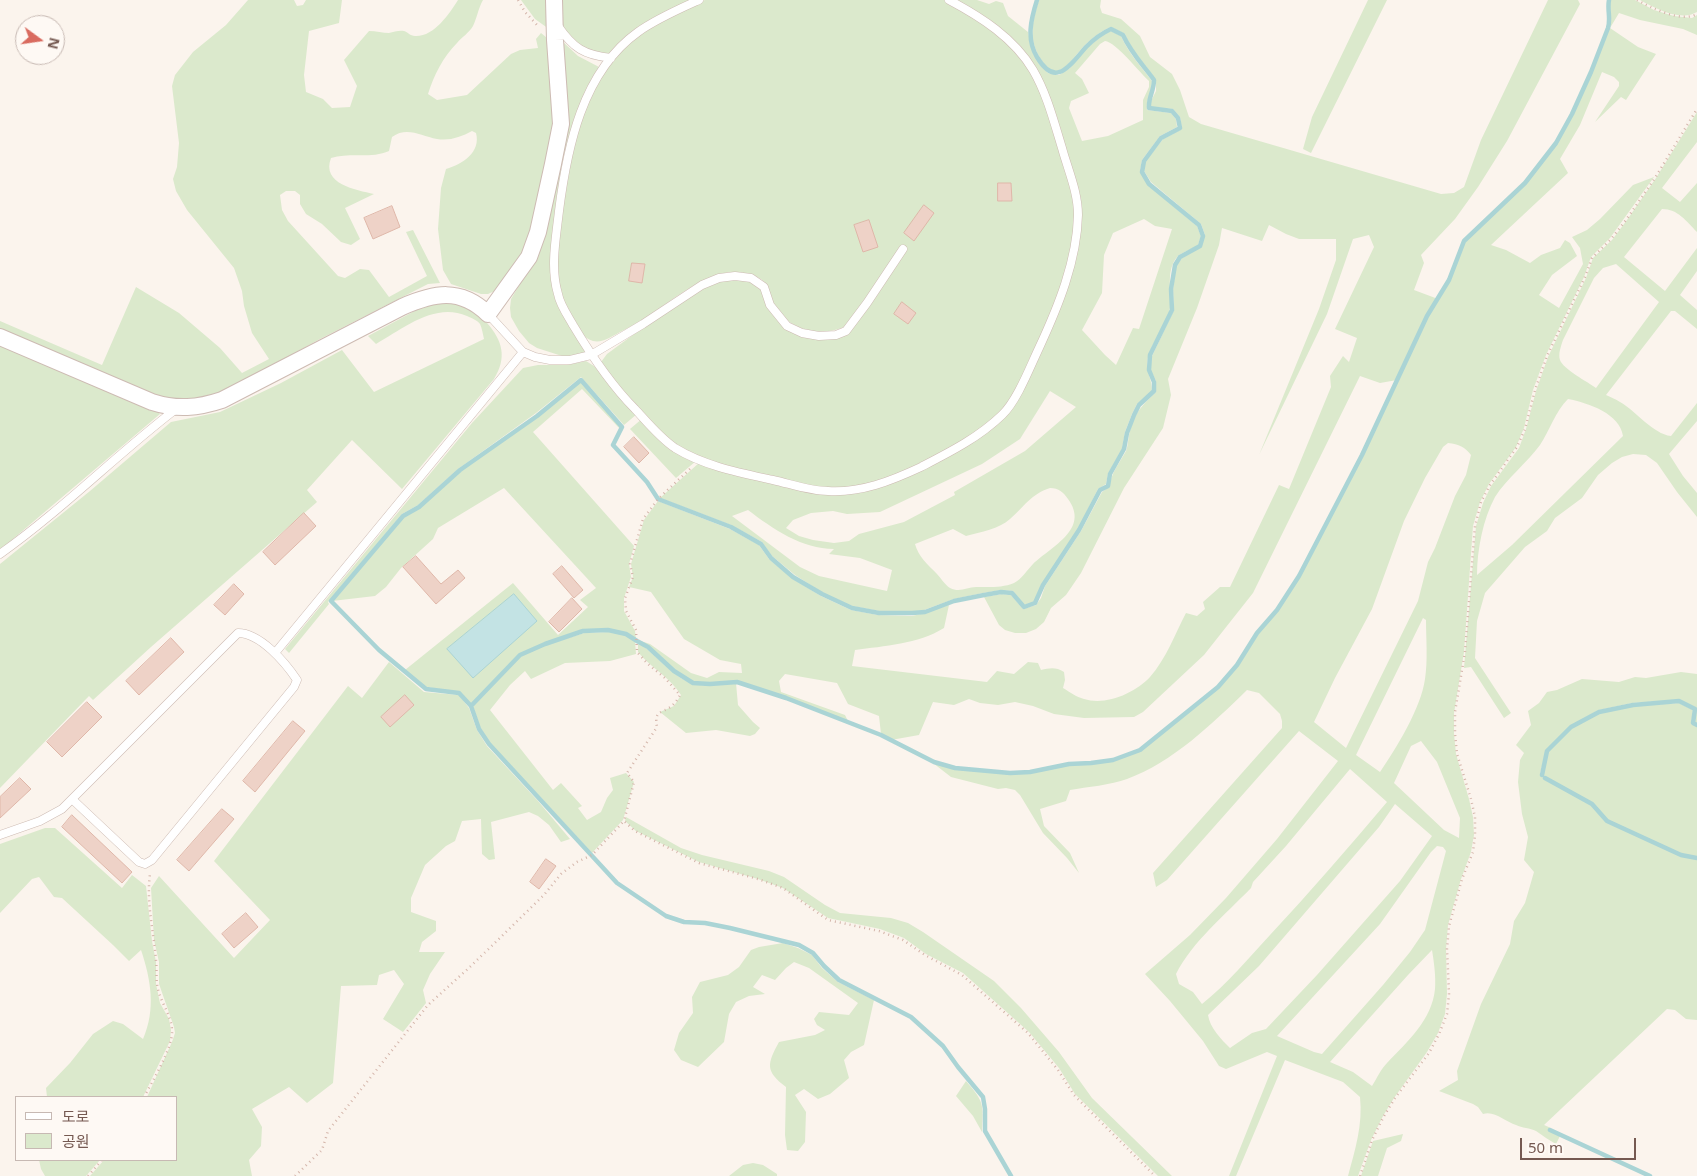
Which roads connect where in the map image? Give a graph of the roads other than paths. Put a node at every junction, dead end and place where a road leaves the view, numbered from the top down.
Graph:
1 (554, 0) edge
2 (700, 0) edge
3 (949, 0) edge
4 (554, 21) junction
5 (611, 58) junction
6 (904, 249) dead end
7 (488, 314) junction
8 (0, 337) edge
9 (523, 352) junction
10 (591, 355) junction
11 (178, 408) junction
12 (0, 554) edge
13 (275, 653) junction
14 (72, 800) junction
15 (0, 835) edge

1 - 4 street
2 - 5 lane
3 - 10 lane
4 - 5 lane
4 - 7 street
5 - 10 lane
6 - 10 lane
7 - 9 lane
7 - 11 street
8 - 11 street
9 - 10 lane
9 - 13 lane
11 - 12 lane
13 - 14 lane
13 - 14 lane
14 - 15 lane

